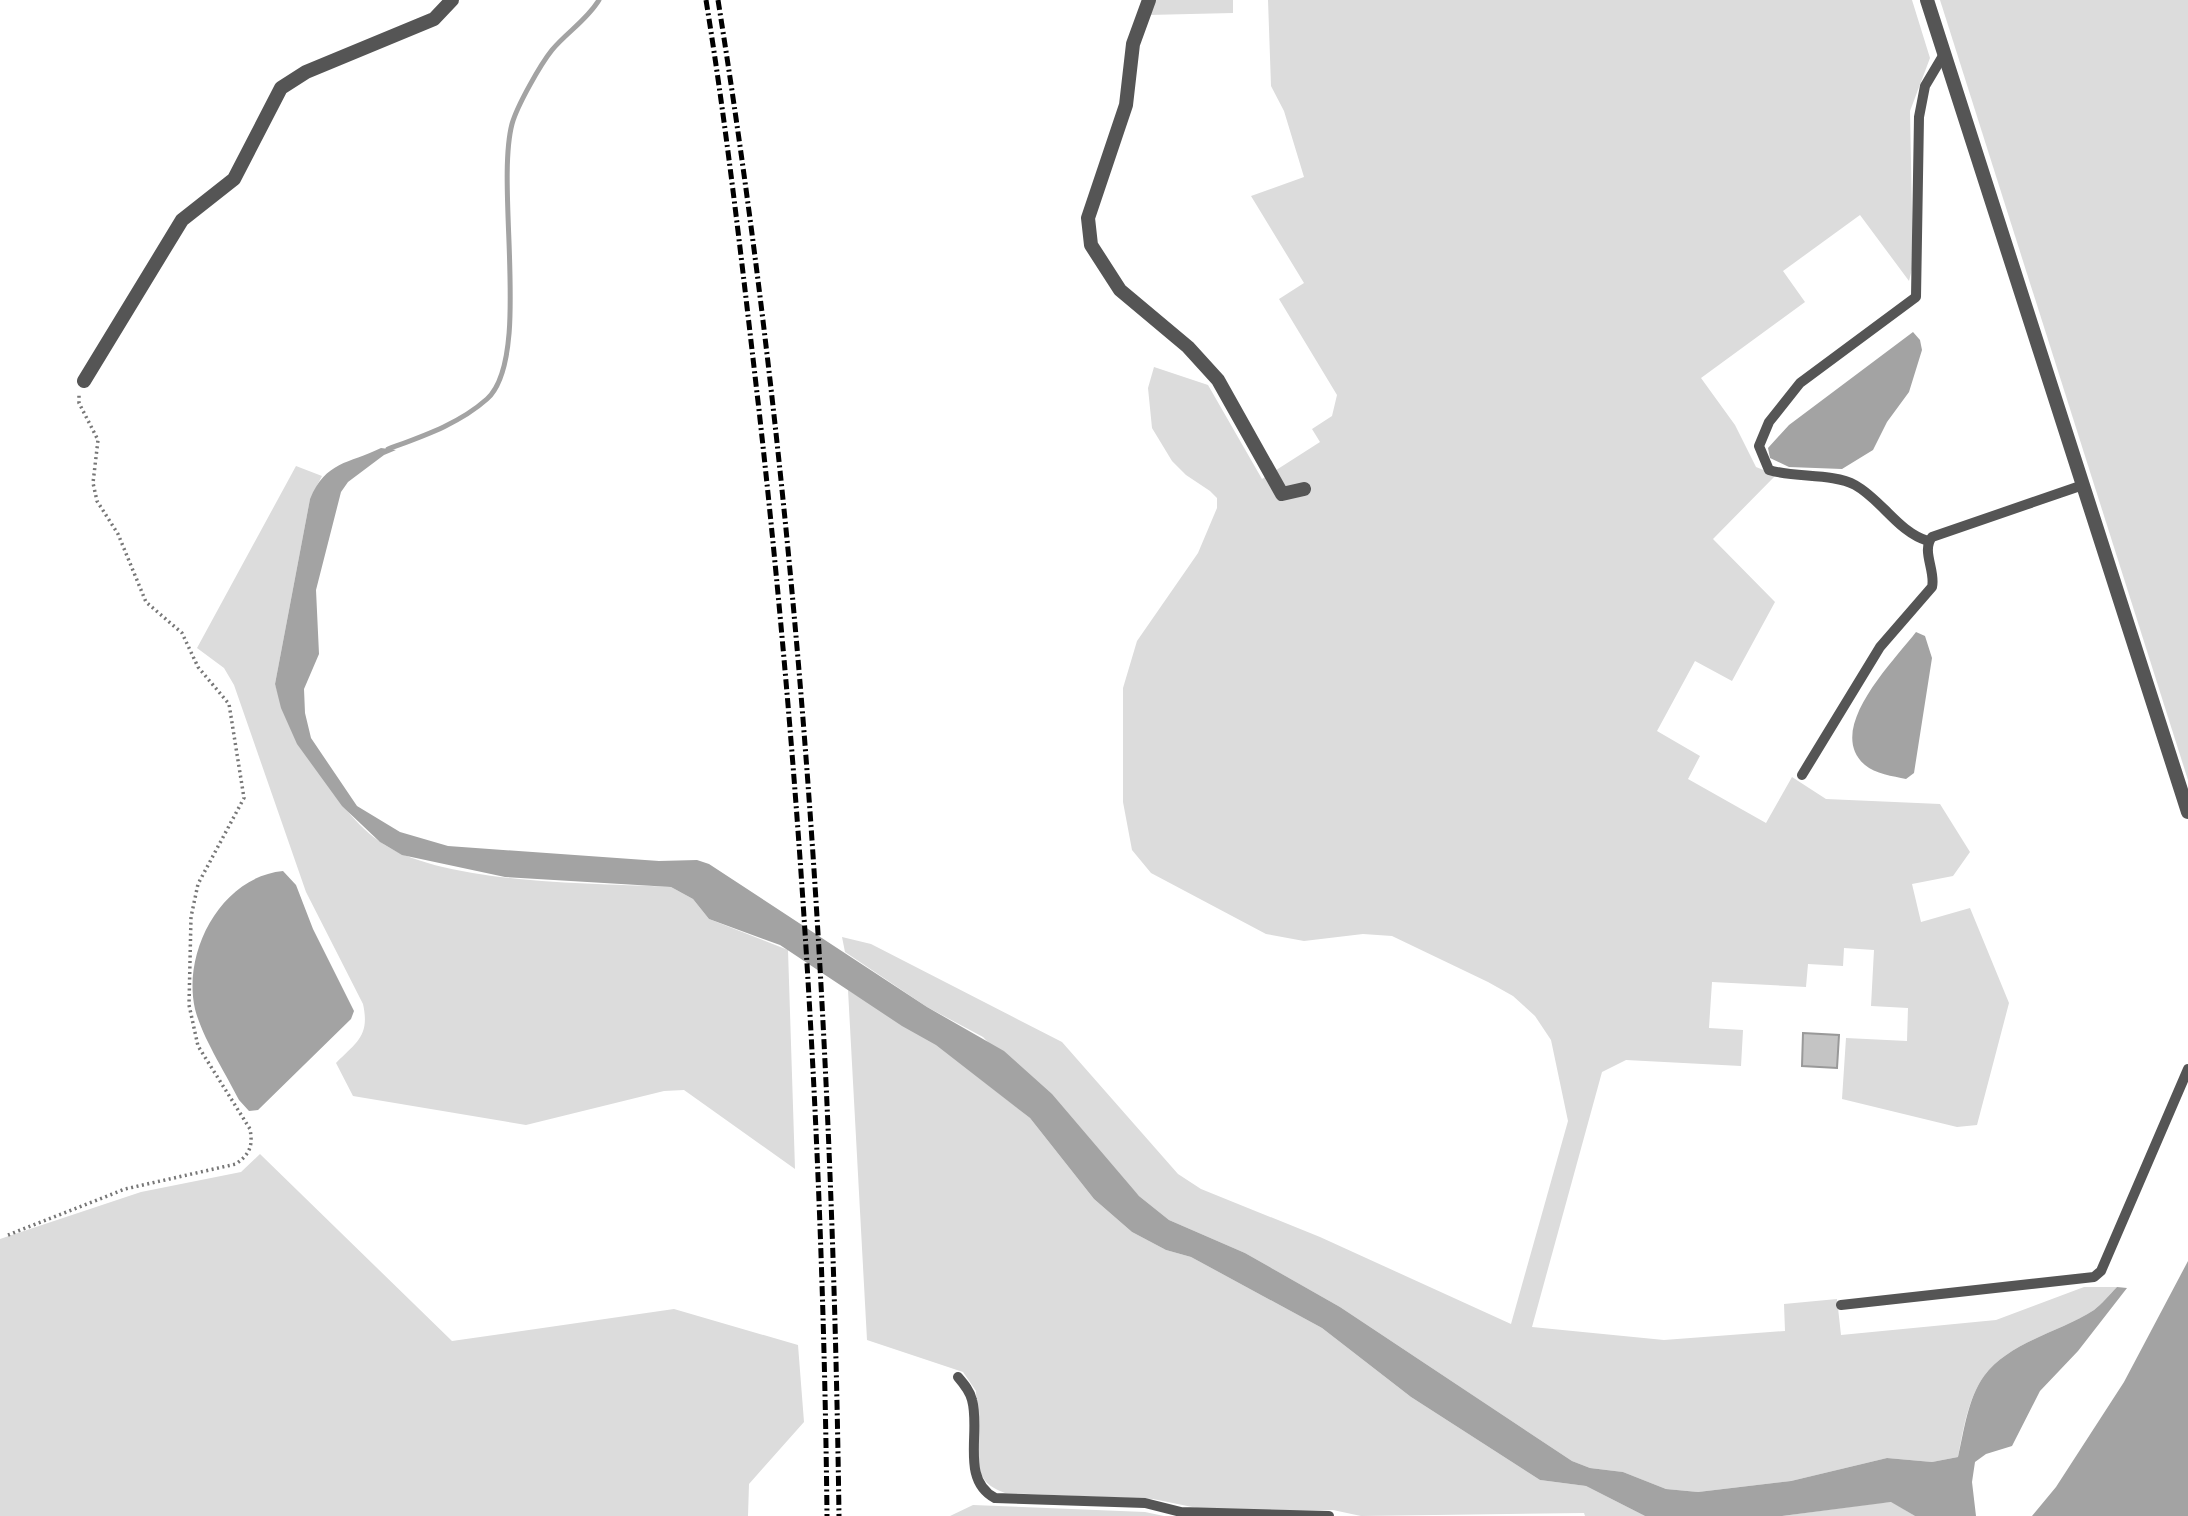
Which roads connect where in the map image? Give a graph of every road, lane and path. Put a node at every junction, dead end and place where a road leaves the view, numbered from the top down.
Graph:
1 (452, 0) edge
2 (1149, 0) edge
3 (1927, 0) edge
4 (1944, 54) junction
5 (83, 381) joint
6 (2083, 485) junction
7 (1304, 489) dead end
8 (1928, 541) junction
9 (1802, 775) dead end
10 (2188, 812) edge
11 (2188, 1069) edge
12 (8, 1235) dead end
13 (1842, 1304) dead end
14 (958, 1377) dead end
15 (1329, 1516) edge

1 - 5 street
2 - 7 street
3 - 4 street
4 - 6 street
4 - 8 lane
5 - 12 path
6 - 8 lane
6 - 10 street
8 - 9 lane
11 - 13 lane
14 - 15 lane

